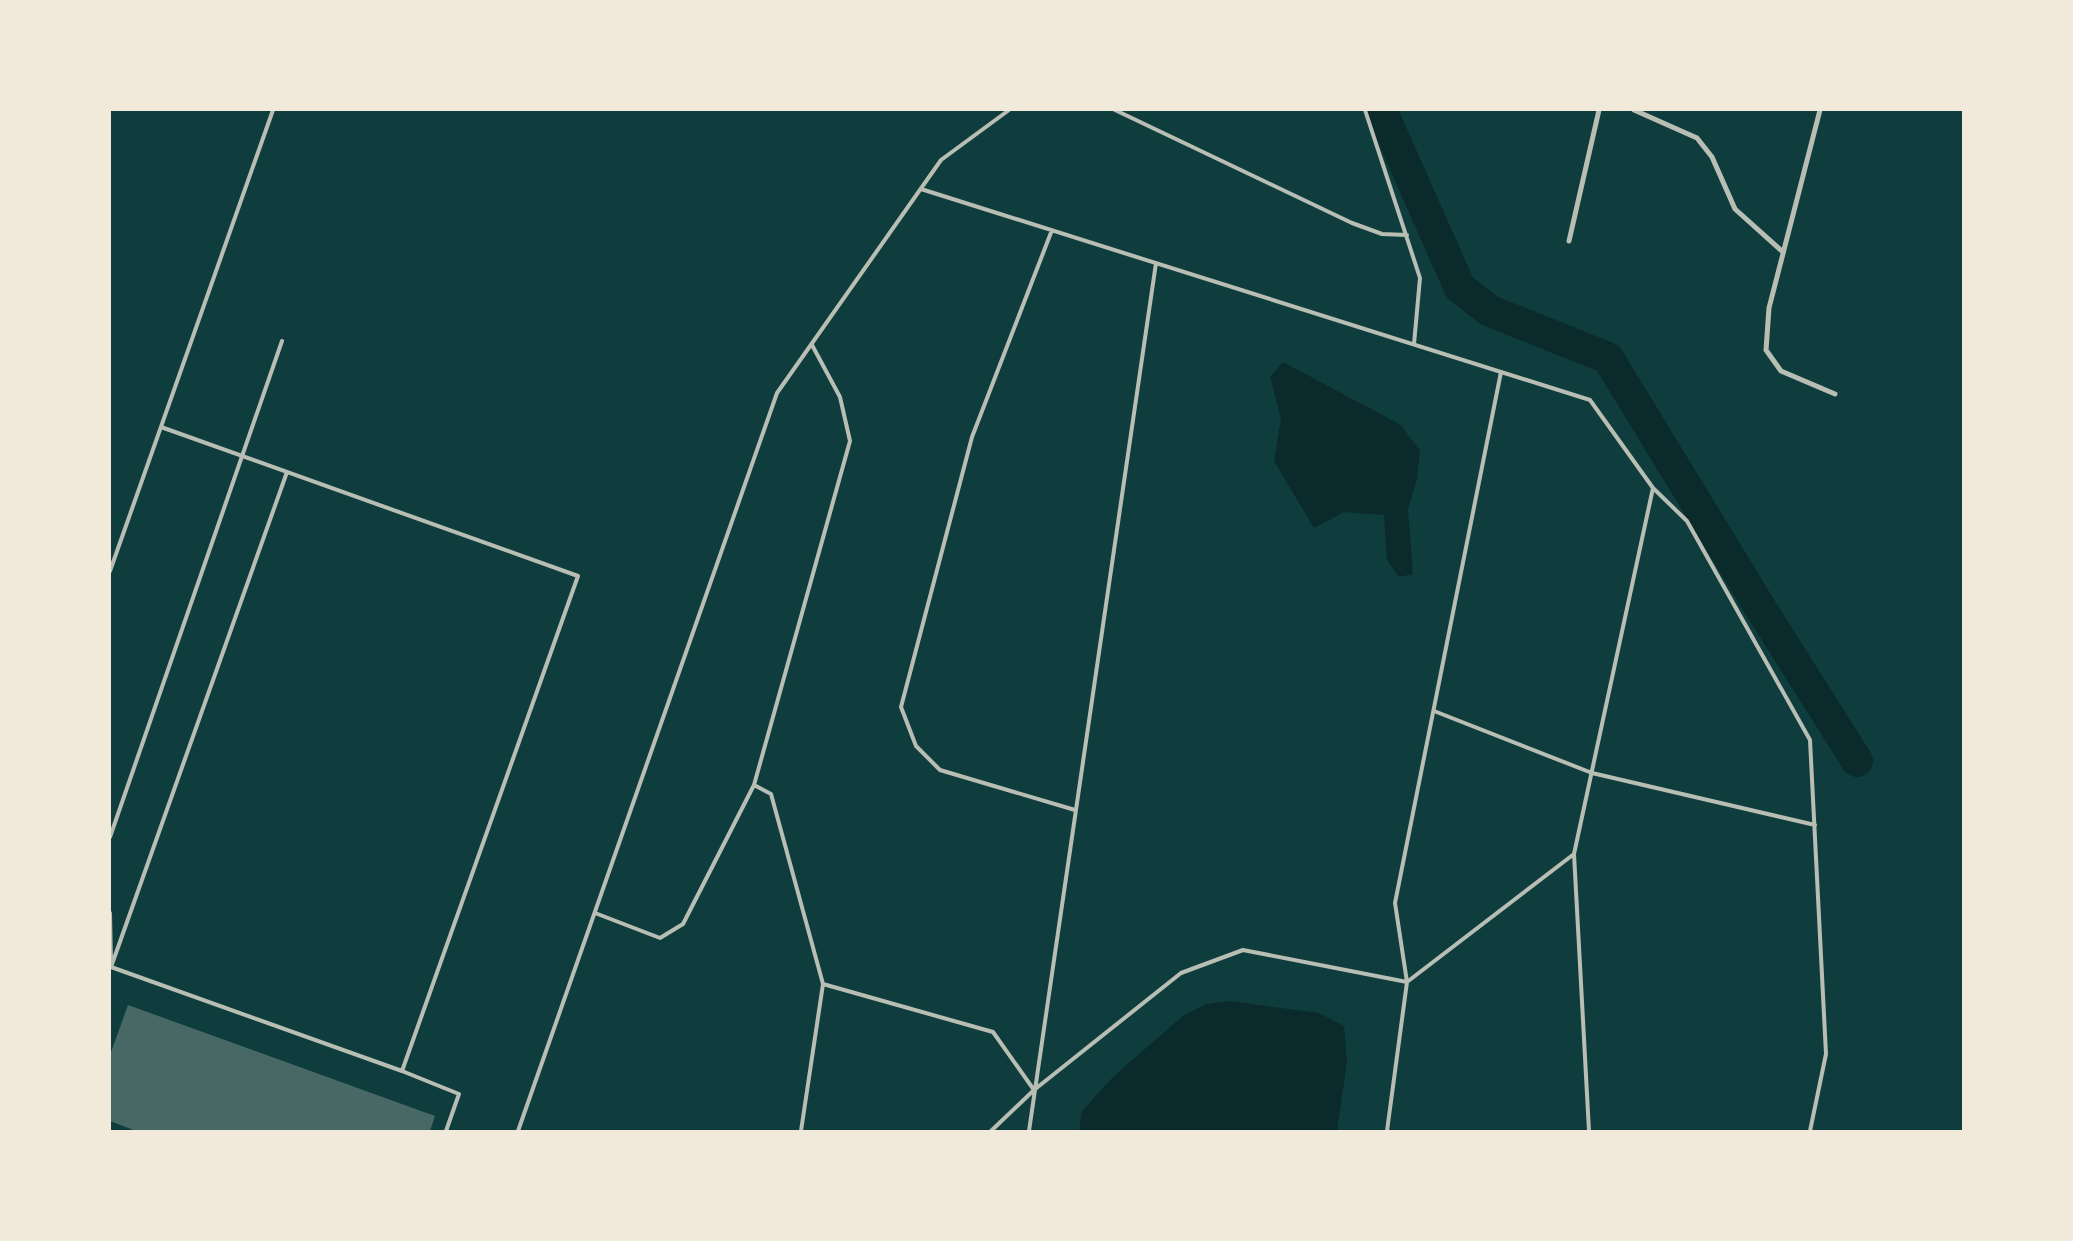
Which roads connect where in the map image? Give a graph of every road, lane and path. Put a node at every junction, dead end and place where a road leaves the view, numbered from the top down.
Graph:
1 (273, 110) edge
2 (1009, 110) edge
3 (1115, 110) edge
4 (1365, 110) edge
5 (1599, 110) edge
6 (1634, 110) edge
7 (1820, 110) edge
8 (921, 189) junction
9 (1052, 230) junction
10 (1407, 234) junction
11 (1569, 241) dead end
12 (1783, 252) junction
13 (1156, 263) junction
14 (282, 341) dead end
15 (1414, 344) junction
16 (812, 345) junction
17 (1501, 372) junction
18 (1834, 394) dead end
19 (161, 427) junction
20 (287, 472) junction
21 (1653, 488) junction
22 (110, 571) edge
23 (1434, 711) junction
24 (1592, 773) junction
25 (754, 785) junction
26 (1075, 810) junction
27 (1815, 825) junction
28 (110, 837) edge
29 (1574, 854) junction
30 (110, 913) edge
31 (595, 913) junction
32 (111, 967) edge
33 (1407, 982) junction
34 (822, 984) junction
35 (402, 1071) junction
36 (1034, 1090) junction
37 (446, 1131) edge
38 (518, 1131) edge
39 (801, 1131) edge
40 (991, 1131) edge
41 (1028, 1131) edge
42 (1387, 1131) edge
43 (1589, 1131) edge
44 (1810, 1131) edge

1 - 19 lane
2 - 8 lane
3 - 10 lane
4 - 10 lane
5 - 11 street
6 - 12 street
7 - 12 street
8 - 9 lane
8 - 16 lane
9 - 13 lane
9 - 26 lane
10 - 15 lane
12 - 18 street
13 - 15 lane
13 - 26 lane
14 - 28 lane
15 - 17 lane
16 - 25 lane
16 - 31 lane
17 - 21 lane
17 - 23 lane
19 - 20 lane
19 - 22 lane
20 - 32 lane
20 - 35 lane
21 - 24 lane
21 - 27 lane
23 - 24 lane
23 - 33 lane
24 - 27 lane
24 - 29 lane
25 - 31 lane
25 - 34 lane
26 - 36 lane
27 - 44 lane
29 - 33 lane
29 - 43 lane
30 - 32 lane
31 - 38 lane
32 - 35 lane
33 - 36 lane
33 - 42 lane
34 - 36 lane
34 - 39 lane
35 - 37 lane
36 - 40 lane
36 - 41 lane

